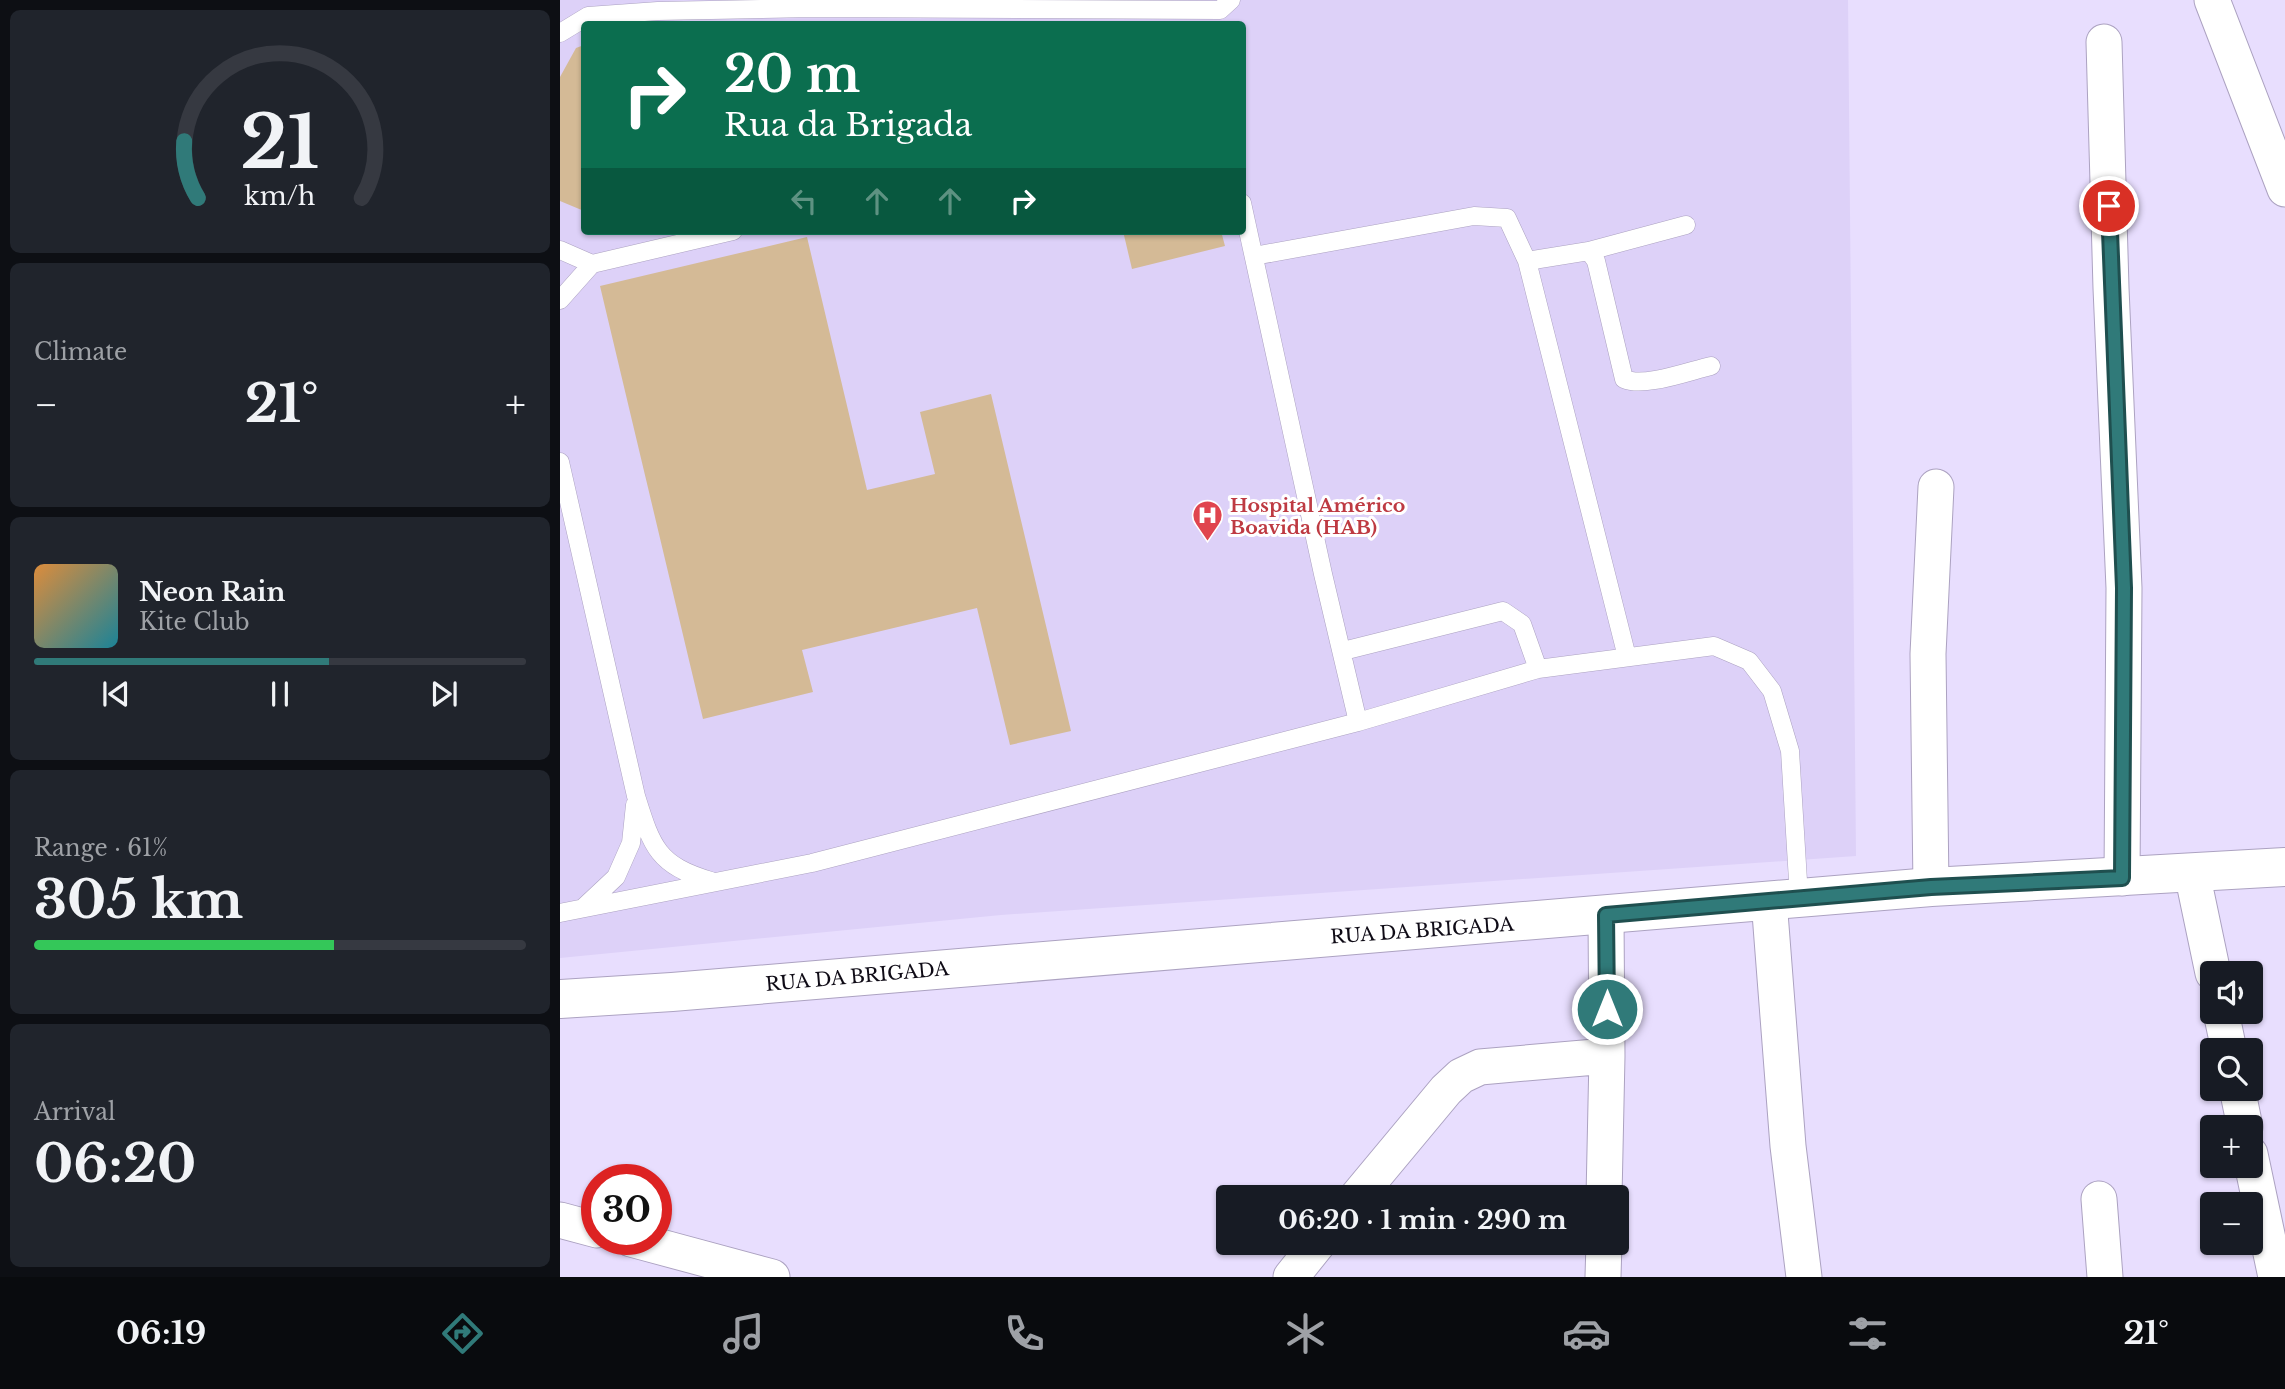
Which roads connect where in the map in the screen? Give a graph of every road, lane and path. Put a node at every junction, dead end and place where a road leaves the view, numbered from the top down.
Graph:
1 (2212, 0) edge
2 (1224, 11) edge
3 (813, 16) edge
4 (560, 33) edge
5 (2104, 42) dead end
6 (2282, 168) edge
7 (1246, 221) edge
8 (1686, 225) dead end
9 (716, 235) edge
10 (560, 250) edge
11 (1589, 251) junction
12 (1254, 256) junction
13 (1527, 261) junction
14 (592, 264) junction
15 (560, 300) edge
16 (1711, 366) dead end
17 (560, 462) edge
18 (1936, 487) dead end
19 (1343, 652) junction
20 (1627, 657) junction
21 (1538, 669) junction
22 (1358, 722) junction
23 (636, 796) junction
24 (2285, 867) edge
25 (2192, 873) junction
26 (2122, 878) junction
27 (714, 882) junction
28 (1931, 887) junction
29 (1784, 898) junction
30 (584, 907) junction
31 (560, 913) edge
32 (1606, 915) junction
33 (2210, 961) edge
34 (560, 999) edge
35 (1607, 1056) junction
36 (2255, 1178) edge
37 (1367, 1185) edge
38 (1604, 1185) edge
39 (2099, 1199) dead end
40 (560, 1220) edge
41 (581, 1226) edge
42 (672, 1250) edge
43 (1309, 1255) edge
44 (1604, 1255) edge
45 (772, 1277) edge
46 (1291, 1277) edge
47 (1603, 1277) edge
48 (1804, 1277) edge
49 (2105, 1277) edge
50 (2276, 1277) edge

1 - 6 street
2 - 3 lane
3 - 4 lane
5 - 26 street
7 - 12 lane
8 - 11 lane
9 - 14 lane
10 - 14 lane
11 - 13 lane
11 - 16 lane
12 - 13 lane
12 - 19 lane
13 - 20 lane
14 - 15 lane
17 - 23 lane
18 - 28 street
19 - 21 lane
19 - 22 lane
20 - 21 lane
20 - 29 lane
21 - 22 lane
22 - 27 lane
23 - 27 lane
23 - 30 lane
24 - 25 street, RUA DA BRIGADA
25 - 26 street, RUA DA BRIGADA
25 - 33 street
26 - 28 street, RUA DA BRIGADA
27 - 30 lane
28 - 29 street, RUA DA BRIGADA
29 - 32 street, RUA DA BRIGADA
29 - 48 street
30 - 31 lane
32 - 34 street, RUA DA BRIGADA
32 - 35 street
35 - 37 street
35 - 38 street
36 - 50 street
39 - 49 street
40 - 41 street
42 - 45 street
43 - 46 street
44 - 47 street

